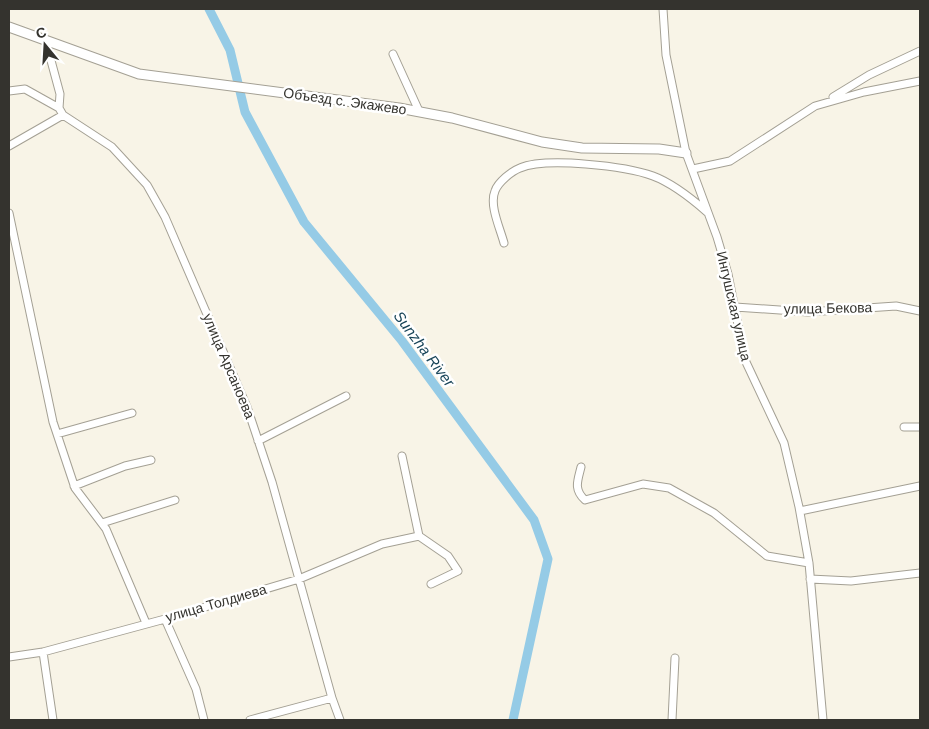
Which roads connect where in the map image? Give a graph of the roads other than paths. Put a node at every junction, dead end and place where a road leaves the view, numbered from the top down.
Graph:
1 (663, 9) edge
2 (9, 27) edge
3 (46, 42) junction
4 (920, 51) edge
5 (393, 54) dead end
6 (920, 81) edge
7 (9, 90) edge
8 (826, 102) junction
9 (58, 108) junction
10 (419, 111) junction
11 (63, 115) junction
12 (9, 146) edge
13 (686, 153) junction
14 (693, 169) junction
15 (9, 213) edge
16 (709, 214) junction
17 (504, 243) dead end
18 (735, 307) junction
19 (920, 311) edge
20 (346, 396) dead end
21 (132, 413) dead end
22 (904, 427) dead end
23 (920, 427) edge
24 (57, 434) junction
25 (258, 441) junction
26 (402, 456) dead end
27 (151, 460) dead end
28 (581, 466) dead end
29 (74, 486) junction
30 (920, 486) edge
31 (175, 500) dead end
32 (800, 511) junction
33 (102, 523) junction
34 (419, 536) junction
35 (809, 563) junction
36 (920, 573) edge
37 (299, 579) junction
38 (810, 579) junction
39 (431, 584) dead end
40 (165, 619) junction
41 (146, 622) junction
42 (43, 652) junction
43 (9, 657) edge
44 (676, 658) dead end
45 (332, 698) junction
46 (53, 720) edge
47 (204, 720) edge
48 (250, 720) edge
49 (340, 720) edge
50 (672, 720) edge
51 (823, 720) edge

1 - 13 street, Ингушская улица
2 - 3 main road, Объезд с. Экажево
3 - 9 street
3 - 10 main road, Объезд с. Экажево
4 - 8 street
5 - 10 street
6 - 8 street
7 - 9 street, улица Арсаноева
8 - 14 street
9 - 11 street, улица Арсаноева
10 - 13 main road, Объезд с. Экажево
11 - 12 street
11 - 25 street, улица Арсаноева
13 - 14 street, Ингушская улица
14 - 16 street, Ингушская улица
15 - 24 street
16 - 17 street
16 - 18 street, Ингушская улица
18 - 19 street, улица Бекова
18 - 32 street, Ингушская улица
20 - 25 street
21 - 24 street
22 - 23 street
24 - 29 street
25 - 37 street, улица Арсаноева
26 - 34 street
27 - 29 street
28 - 35 street
29 - 33 street
30 - 32 street
31 - 33 street
32 - 35 street, Ингушская улица
33 - 41 street
34 - 37 street, улица Толдиева
34 - 39 street
35 - 38 street, Ингушская улица
36 - 38 street
37 - 40 street, улица Толдиева
37 - 45 street, улица Арсаноева
38 - 51 street, Ингушская улица
40 - 41 street, улица Толдиева
40 - 47 street
41 - 42 street, улица Толдиева
42 - 43 street, улица Толдиева
42 - 46 street
44 - 50 street
45 - 48 street
45 - 49 street, улица Арсаноева

